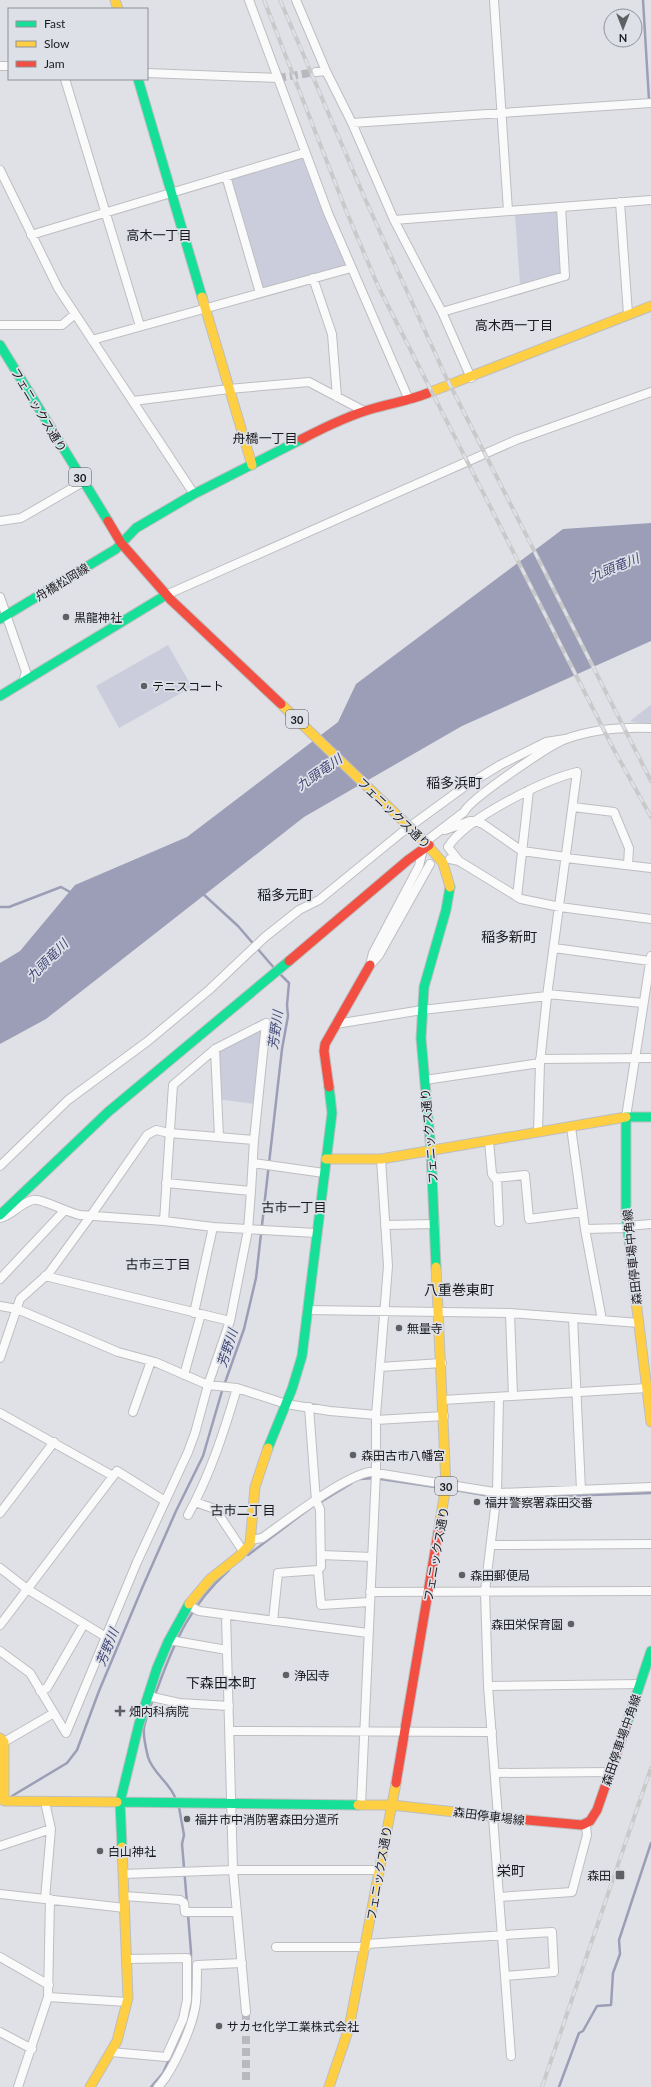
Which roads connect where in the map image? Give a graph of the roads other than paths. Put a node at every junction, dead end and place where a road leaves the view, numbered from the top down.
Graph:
1 (249, 0) edge
2 (296, 0) edge
3 (494, 0) edge
4 (326, 71) junction
5 (148, 72) edge
6 (316, 72) tunnel mouth
7 (278, 78) junction
8 (65, 80) edge
9 (138, 80) edge
10 (651, 103) edge
11 (501, 113) junction
12 (352, 123) junction
13 (304, 153) junction
14 (0, 170) edge
15 (226, 176) junction
16 (172, 192) junction
17 (651, 200) edge
18 (620, 202) junction
19 (561, 207) junction
20 (508, 211) junction
21 (105, 212) junction
22 (394, 220) junction
23 (31, 235) junction
24 (352, 268) junction
25 (313, 278) junction
26 (260, 293) junction
27 (651, 306) edge
28 (206, 308) junction
29 (442, 312) junction
30 (75, 314) junction
31 (628, 314) junction
32 (0, 325) edge
33 (140, 326) junction
34 (92, 340) junction
35 (0, 345) edge
36 (471, 378) junction
37 (229, 389) junction
38 (651, 392) edge
39 (337, 397) junction
40 (409, 400) junction
41 (133, 401) junction
42 (364, 411) junction
43 (252, 465) junction
44 (83, 482) junction
45 (194, 494) junction
46 (0, 521) edge
47 (121, 543) junction
48 (0, 597) edge
49 (169, 598) junction
50 (3, 617) edge
51 (22, 682) junction
52 (0, 696) edge
53 (651, 728) edge
54 (565, 739) junction
55 (529, 790) junction
56 (573, 807) junction
57 (475, 821) junction
58 (436, 833) junction
59 (425, 844) junction
60 (522, 851) junction
61 (566, 857) junction
62 (450, 859) dead end
63 (459, 861) junction
64 (430, 864) dead end
65 (628, 865) junction
66 (651, 868) edge
67 (517, 897) junction
68 (560, 907) junction
69 (651, 918) edge
70 (554, 948) junction
71 (650, 958) edge
72 (370, 965) junction
73 (547, 995) junction
74 (646, 1000) edge
75 (422, 1010) junction
76 (336, 1024) junction
77 (215, 1049) junction
78 (635, 1058) junction
79 (651, 1058) edge
80 (540, 1061) junction
81 (424, 1080) junction
82 (626, 1117) junction
83 (651, 1117) edge
84 (571, 1127) junction
85 (538, 1132) junction
86 (169, 1133) junction
87 (219, 1137) junction
88 (254, 1140) junction
89 (489, 1141) junction
90 (431, 1151) junction
91 (326, 1159) junction
92 (381, 1159) junction
93 (253, 1163) junction
94 (0, 1166) edge
95 (324, 1173) junction
96 (496, 1178) junction
97 (166, 1183) junction
98 (251, 1191) junction
99 (64, 1211) junction
100 (583, 1212) junction
101 (92, 1214) junction
102 (0, 1216) edge
103 (164, 1221) junction
104 (499, 1222) dead end
105 (435, 1224) junction
106 (651, 1224) edge
107 (385, 1225) junction
108 (213, 1227) junction
109 (627, 1227) junction
110 (585, 1229) junction
111 (248, 1230) junction
112 (316, 1233) junction
113 (45, 1276) junction
114 (0, 1279) edge
115 (0, 1306) edge
116 (17, 1309) junction
117 (307, 1310) junction
118 (439, 1312) junction
119 (385, 1313) junction
120 (510, 1313) junction
121 (198, 1314) junction
122 (572, 1318) junction
123 (602, 1320) junction
124 (230, 1322) junction
125 (639, 1322) junction
126 (0, 1358) edge
127 (647, 1360) edge
128 (151, 1361) junction
129 (442, 1363) junction
130 (380, 1367) junction
131 (184, 1375) junction
132 (208, 1385) junction
133 (237, 1388) junction
134 (647, 1388) junction
135 (575, 1393) junction
136 (512, 1396) junction
137 (499, 1397) junction
138 (443, 1400) junction
139 (286, 1404) junction
140 (309, 1408) junction
141 (133, 1412) dead end
142 (0, 1413) edge
143 (444, 1416) junction
144 (376, 1418) junction
145 (651, 1422) edge
146 (54, 1442) junction
147 (376, 1473) junction
148 (113, 1476) junction
149 (446, 1483) junction
150 (651, 1487) edge
151 (581, 1490) junction
152 (497, 1492) junction
153 (165, 1501) junction
154 (316, 1501) junction
155 (195, 1502) junction
156 (0, 1513) edge
157 (188, 1515) dead end
158 (251, 1540) junction
159 (651, 1544) edge
160 (491, 1545) junction
161 (243, 1551) junction
162 (321, 1555) junction
163 (372, 1557) junction
164 (0, 1568) edge
165 (318, 1570) junction
166 (27, 1589) junction
167 (430, 1591) junction
168 (485, 1591) junction
169 (651, 1591) edge
170 (370, 1592) junction
171 (369, 1602) junction
172 (188, 1605) junction
173 (226, 1615) junction
174 (273, 1621) junction
175 (84, 1624) junction
176 (0, 1625) edge
177 (368, 1632) junction
178 (106, 1637) junction
179 (169, 1640) junction
180 (227, 1650) junction
181 (0, 1651) edge
182 (651, 1651) edge
183 (640, 1684) junction
184 (488, 1686) junction
185 (40, 1691) junction
186 (148, 1696) junction
187 (229, 1706) junction
188 (54, 1714) junction
189 (230, 1731) junction
190 (364, 1732) junction
191 (405, 1732) junction
192 (492, 1732) junction
193 (2, 1740) edge
194 (610, 1772) junction
195 (495, 1773) junction
196 (2, 1801) edge
197 (45, 1802) junction
198 (120, 1802) junction
199 (232, 1803) junction
200 (361, 1805) junction
201 (392, 1805) junction
202 (496, 1817) junction
203 (586, 1826) junction
204 (51, 1829) junction
205 (0, 1846) edge
206 (233, 1870) junction
207 (380, 1870) junction
208 (123, 1874) junction
209 (0, 1894) edge
210 (124, 1896) junction
211 (499, 1897) junction
212 (47, 1899) junction
213 (125, 1908) junction
214 (237, 1912) junction
215 (502, 1936) junction
216 (366, 1946) junction
217 (276, 1947) dead end
218 (0, 1957) edge
219 (127, 1959) junction
220 (242, 1964) junction
221 (505, 1976) junction
222 (49, 1985) junction
223 (48, 1997) junction
224 (127, 2002) junction
225 (246, 2012) tunnel mouth
226 (184, 2016) junction
227 (193, 2017) junction
228 (0, 2032) edge
229 (32, 2050) junction
230 (111, 2052) junction
231 (511, 2056) dead end
232 (18, 2087) edge
233 (90, 2087) edge
234 (158, 2087) edge
235 (330, 2087) edge

1 - 7 street
2 - 4 street
3 - 11 street
4 - 6 street
4 - 12 street
5 - 7 street
7 - 13 street
8 - 21 street
9 - 16 street
10 - 11 street
11 - 12 street
11 - 20 street
12 - 22 street
13 - 15 street
13 - 24 street
14 - 23 street
15 - 16 street
15 - 26 street
16 - 21 street
16 - 28 street
17 - 18 street
18 - 19 street
18 - 31 street
19 - 20 street
19 - 29 street
20 - 22 street
21 - 23 street
21 - 33 street
22 - 29 street
23 - 30 street
24 - 25 street
24 - 40 street
25 - 26 street
25 - 39 street
26 - 28 street
27 - 31 street, 舟橋松岡線
28 - 33 street
28 - 37 street
29 - 36 street
30 - 32 street
30 - 34 street
31 - 36 street, 舟橋松岡線
33 - 34 street
34 - 41 street
35 - 44 street, フェニックス通り / 30
36 - 40 street, 舟橋松岡線
37 - 39 street
37 - 41 street
37 - 43 street
38 - 49 street
39 - 42 street
40 - 42 street, 舟橋松岡線
41 - 45 street
42 - 43 street, 舟橋松岡線
43 - 45 street, 舟橋松岡線
44 - 46 street
44 - 47 street, フェニックス通り / 30
45 - 47 street, 舟橋松岡線
47 - 49 street, フェニックス通り / 30
47 - 50 street, 舟橋松岡線
48 - 50 street
49 - 51 street
49 - 59 street, フェニックス通り / 30, bridge
50 - 51 street
51 - 52 street
53 - 54 street
54 - 58 street
54 - 94 street
55 - 56 street
55 - 57 street
55 - 60 street
56 - 61 street
56 - 65 street
57 - 58 street
57 - 60 street
57 - 63 street
58 - 59 street
59 - 72 street
59 - 75 street, フェニックス通り / 30
59 - 102 street
60 - 61 street
60 - 67 street
61 - 65 street
61 - 68 street
62 - 63 street
63 - 67 street
64 - 72 street
65 - 66 street
67 - 68 street
68 - 69 street
68 - 70 street
70 - 71 street
70 - 73 street
71 - 74 street
72 - 76 street
73 - 74 street
73 - 75 street
73 - 80 street
74 - 78 street
75 - 76 street
75 - 81 street, フェニックス通り / 30
76 - 91 street
77 - 86 street
77 - 87 street
77 - 88 street
78 - 79 street
78 - 80 street
78 - 82 street
80 - 81 street
80 - 85 street
81 - 90 street, フェニックス通り / 30
82 - 83 street
82 - 84 street
82 - 109 street, 森田停車場中角線
84 - 85 street
84 - 100 street
85 - 89 street
86 - 87 street
86 - 97 street
86 - 101 street
87 - 88 street
88 - 93 street
89 - 90 street
89 - 96 street
90 - 92 street
90 - 105 street, フェニックス通り / 30
91 - 92 street
91 - 95 street
92 - 107 street
93 - 95 street
93 - 98 street
95 - 112 street
96 - 100 street
96 - 104 street
97 - 98 street
97 - 103 street
98 - 111 street
99 - 101 street
99 - 102 street
99 - 114 street
100 - 110 street
101 - 103 street
101 - 113 street
103 - 108 street
105 - 107 street
105 - 118 street, フェニックス通り / 30
106 - 109 street
107 - 119 street
108 - 111 street
108 - 121 street
109 - 110 street
109 - 125 street, 森田停車場中角線
110 - 123 street
111 - 112 street
111 - 124 street
112 - 117 street
113 - 116 street
113 - 121 street
115 - 116 street
116 - 126 street
116 - 128 street
117 - 119 street
117 - 139 street
118 - 119 street
118 - 120 street
118 - 129 street, フェニックス通り / 30
119 - 130 street
120 - 122 street
120 - 136 street
121 - 124 street
121 - 131 street
122 - 123 street
122 - 135 street
123 - 125 street
124 - 132 street
125 - 127 street, 森田停車場中角線
127 - 134 street, 森田停車場中角線
128 - 131 street
128 - 141 street
129 - 130 street
129 - 138 street, フェニックス通り / 30
130 - 144 street
131 - 132 street
132 - 133 street
132 - 153 street
133 - 139 street
133 - 155 street
134 - 135 street
134 - 145 street, 森田停車場中角線
135 - 136 street
135 - 151 street
136 - 137 street
137 - 138 street
137 - 152 street
138 - 143 street, フェニックス通り / 30
139 - 140 street
139 - 158 street
140 - 144 street
140 - 154 street
142 - 146 street
143 - 144 street
143 - 149 street, フェニックス通り / 30
144 - 147 street
146 - 148 street
146 - 156 street
147 - 149 street
147 - 154 street
147 - 163 street
148 - 153 street
148 - 166 street
149 - 152 street
149 - 167 street, フェニックス通り / 30
150 - 151 street
151 - 152 street
152 - 160 street
153 - 178 street
154 - 158 street
154 - 162 street
155 - 157 street
155 - 161 street
158 - 161 street
159 - 160 street
160 - 168 street
161 - 172 street
162 - 163 street
162 - 165 street
163 - 170 street
164 - 166 street
165 - 171 street
165 - 174 street
166 - 175 street
166 - 176 street
167 - 168 street
167 - 170 street
167 - 191 street, フェニックス通り / 30
168 - 169 street
168 - 184 street
170 - 171 street
171 - 177 street
172 - 173 street
172 - 179 street
173 - 174 street
173 - 180 street
174 - 177 street
175 - 178 street
175 - 185 street
177 - 190 street
178 - 188 street
179 - 180 street
179 - 186 street
180 - 187 street
181 - 185 street
182 - 183 street, 森田停車場中角線
183 - 184 street
183 - 194 street, 森田停車場中角線
184 - 192 street
185 - 188 street
186 - 187 street
186 - 198 street
187 - 189 street
188 - 193 street
189 - 190 street
189 - 199 street
190 - 191 street
190 - 200 street
191 - 192 street
191 - 201 street, フェニックス通り / 30
192 - 195 street
193 - 196 street
194 - 195 street
194 - 203 street, 森田停車場中角線
195 - 202 street
196 - 197 street, 森田停車場線
197 - 198 street, 森田停車場線
197 - 204 street
198 - 199 street, 森田停車場線
198 - 208 street
199 - 200 street, 森田停車場線
199 - 206 street
200 - 201 street, 森田停車場線
201 - 202 street, 森田停車場線
201 - 207 street, フェニックス通り / 30
202 - 203 street, 森田停車場線
202 - 211 street
203 - 211 street
204 - 205 street
204 - 212 street
206 - 207 street
206 - 208 street
206 - 214 street
207 - 216 street, フェニックス通り / 30
208 - 210 street
209 - 212 street
210 - 213 street
210 - 214 street
211 - 215 street
212 - 213 street
212 - 222 street
213 - 219 street
214 - 220 street
215 - 216 street
215 - 221 street
215 - 221 street
216 - 217 street
216 - 235 street, フェニックス通り / 30
218 - 222 street
219 - 224 street
219 - 226 street
220 - 225 street
220 - 227 street
221 - 231 street
222 - 223 street
223 - 224 street
223 - 229 street
224 - 230 street
226 - 227 street
226 - 230 street
227 - 234 street
228 - 229 street
229 - 232 street
230 - 233 street

